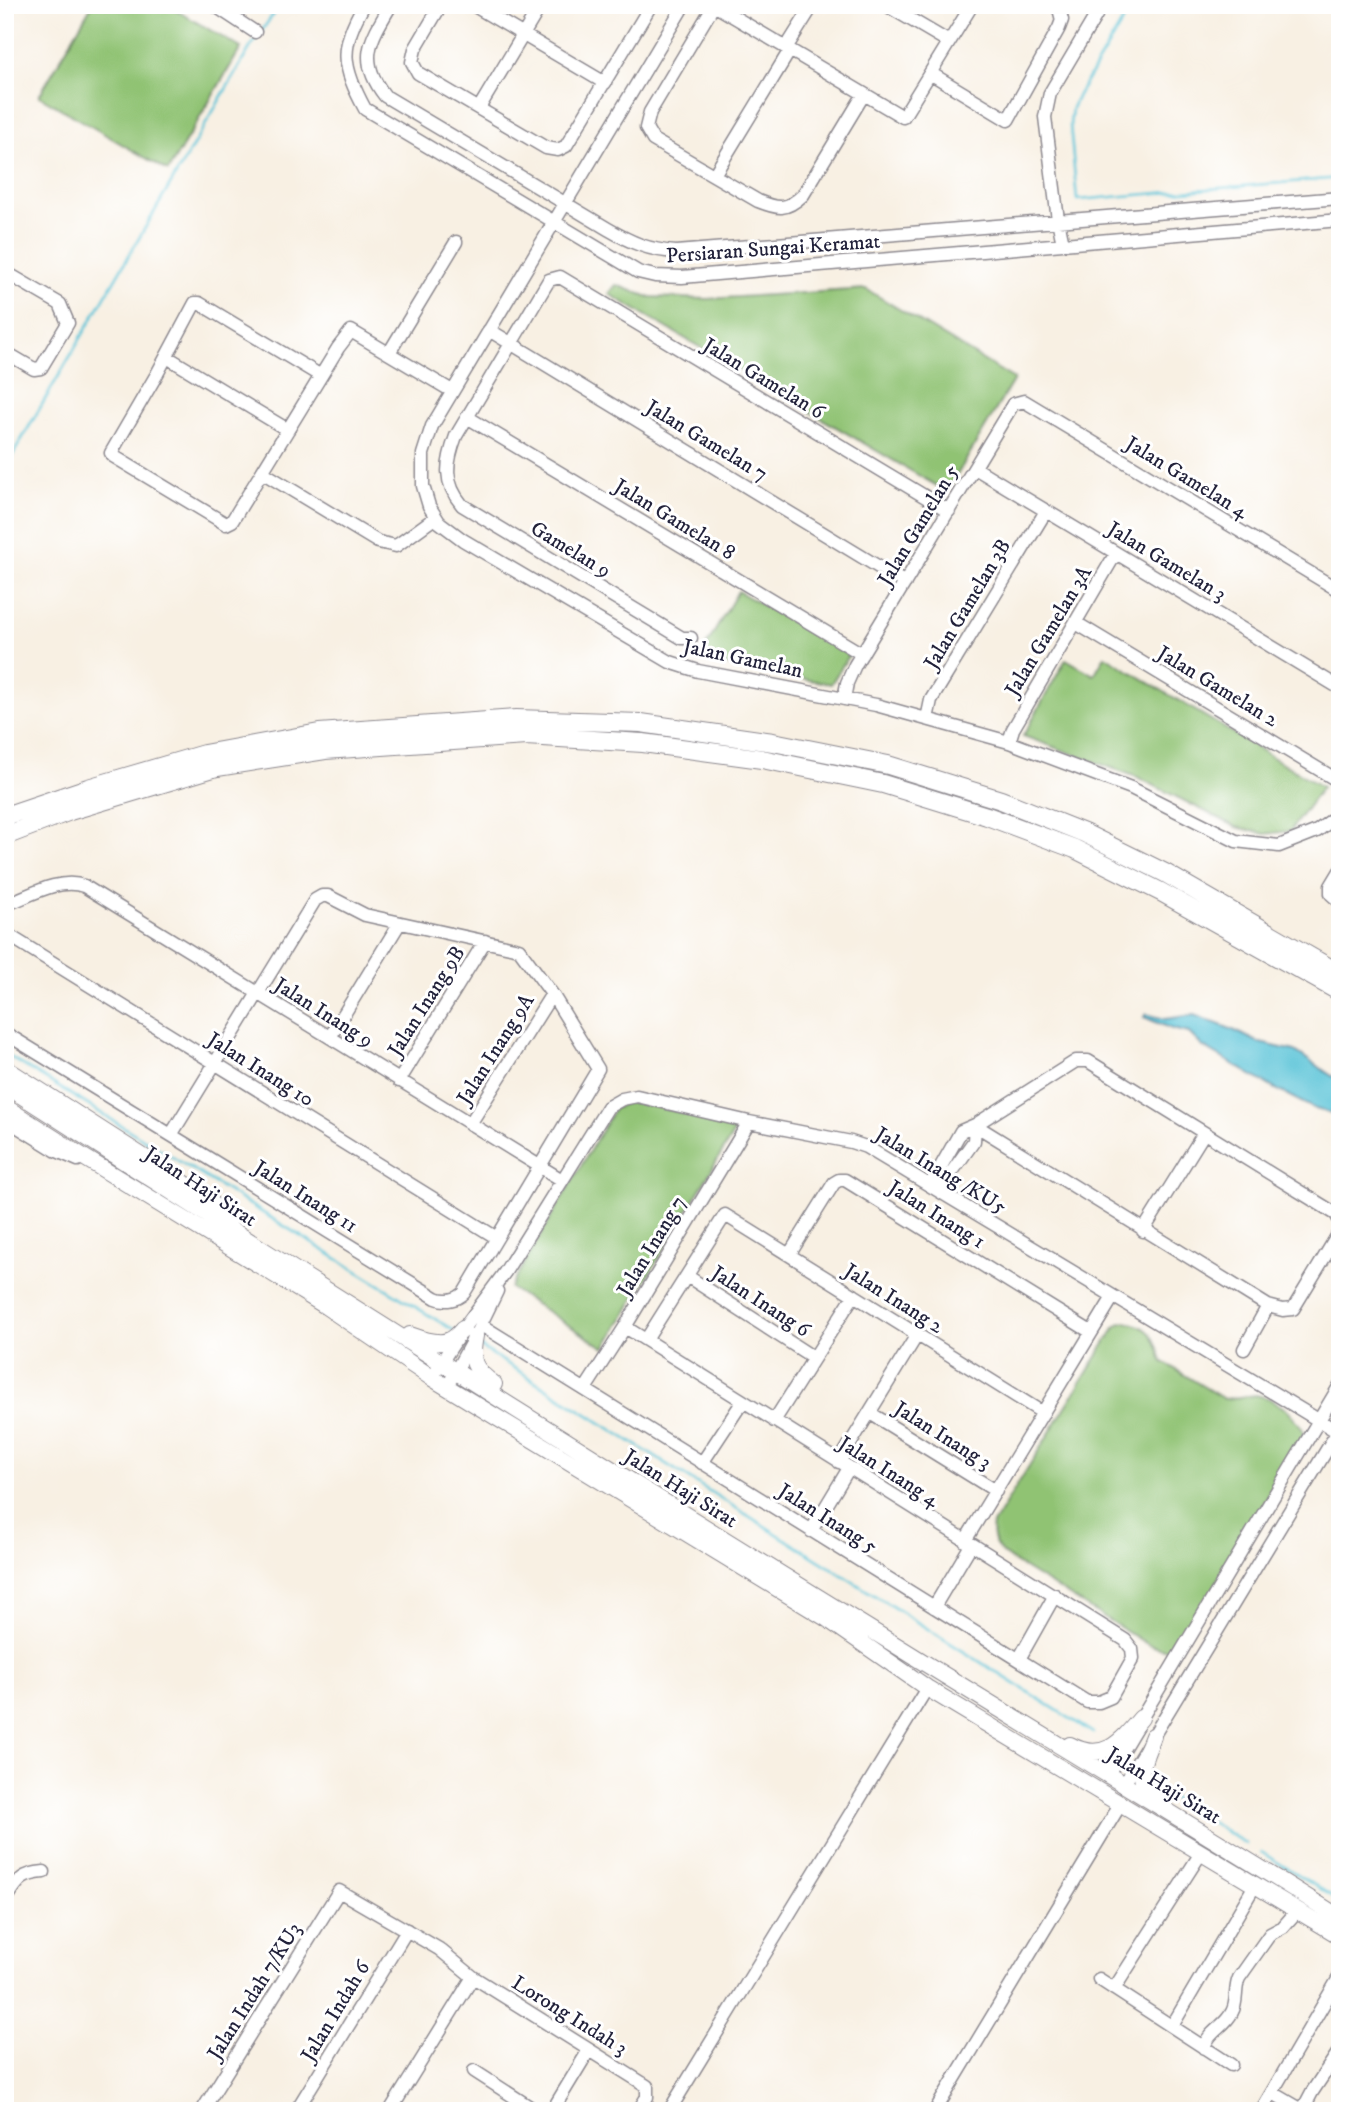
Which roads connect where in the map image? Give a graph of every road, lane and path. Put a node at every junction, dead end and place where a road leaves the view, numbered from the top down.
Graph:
1 (214, 5) edge
2 (364, 5) edge
3 (391, 5) edge
4 (441, 5) edge
5 (473, 5) edge
6 (541, 5) edge
7 (684, 5) edge
8 (714, 5) edge
9 (813, 5) edge
10 (886, 5) edge
11 (972, 5) edge
12 (1053, 5) edge
13 (648, 6) edge
14 (1102, 6) edge
15 (255, 32) dead end
16 (523, 36) junction
17 (949, 42) junction
18 (788, 49) junction
19 (930, 73) junction
20 (605, 83) junction
21 (864, 94) junction
22 (479, 108) junction
23 (714, 176) junction
24 (1340, 198) edge
25 (566, 204) junction
26 (1058, 220) junction
27 (1340, 220) edge
28 (554, 222) junction
29 (456, 243) dead end
30 (1063, 244) junction
31 (5, 272) edge
32 (489, 330) junction
33 (511, 344) junction
34 (5, 352) edge
35 (389, 353) junction
36 (167, 357) junction
37 (321, 376) junction
38 (452, 391) junction
39 (1013, 404) joint
40 (467, 417) junction
41 (288, 430) junction
42 (975, 468) junction
43 (262, 472) junction
44 (949, 511) junction
45 (1046, 511) junction
46 (436, 517) junction
47 (1116, 553) junction
48 (905, 583) junction
49 (1340, 592) edge
50 (1076, 623) junction
51 (691, 638) dead end
52 (859, 659) junction
53 (1340, 688) edge
54 (844, 699) junction
55 (927, 719) junction
56 (1009, 743) junction
57 (1337, 775) edge
58 (1340, 814) edge
59 (5, 816) edge
60 (5, 836) edge
61 (1340, 870) edge
62 (1335, 898) edge
63 (5, 905) edge
64 (399, 924) junction
65 (5, 933) edge
66 (485, 941) junction
67 (1340, 974) edge
68 (1340, 992) edge
69 (257, 993) junction
70 (552, 994) junction
71 (5, 1032) edge
72 (330, 1037) junction
73 (214, 1062) junction
74 (5, 1068) edge
75 (399, 1081) junction
76 (5, 1085) edge
77 (5, 1107) edge
78 (5, 1119) edge
79 (749, 1122) junction
80 (470, 1124) junction
81 (975, 1125) junction
82 (1204, 1133) junction
83 (171, 1135) junction
84 (540, 1167) junction
85 (562, 1180) junction
86 (131, 1186) junction
87 (935, 1187) junction
88 (1340, 1221) edge
89 (1340, 1227) edge
90 (1143, 1231) junction
91 (497, 1238) junction
92 (789, 1255) junction
93 (687, 1276) junction
94 (317, 1285) junction
95 (854, 1295) junction
96 (1112, 1297) junction
97 (1268, 1306) junction
98 (382, 1324) junction
99 (625, 1327) junction
100 (1091, 1332) junction
101 (917, 1335) junction
102 (472, 1338) junction
103 (646, 1340) junction
104 (453, 1342) junction
105 (1244, 1349) dead end
106 (814, 1358) junction
107 (449, 1366) junction
108 (432, 1378) junction
109 (1340, 1385) edge
110 (447, 1387) junction
111 (585, 1389) junction
112 (743, 1401) junction
113 (870, 1413) junction
114 (1043, 1413) junction
115 (1319, 1420) junction
116 (774, 1421) junction
117 (1339, 1430) edge
118 (579, 1448) junction
119 (702, 1464) junction
120 (844, 1465) junction
121 (996, 1491) junction
122 (811, 1531) junction
123 (968, 1543) junction
124 (1055, 1595) junction
125 (934, 1607) junction
126 (900, 1649) junction
127 (1132, 1649) joint
128 (1019, 1659) junction
129 (927, 1688) junction
130 (1141, 1718) junction
131 (1153, 1736) junction
132 (1058, 1768) junction
133 (1113, 1783) junction
134 (1120, 1805) junction
135 (1207, 1835) junction
136 (1200, 1853) junction
137 (44, 1872) dead end
138 (1270, 1873) junction
139 (1255, 1885) junction
140 (339, 1891) joint
141 (5, 1901) edge
142 (1297, 1910) junction
143 (1340, 1918) edge
144 (1340, 1924) edge
145 (407, 1930) junction
146 (1340, 1936) edge
147 (1340, 1976) edge
148 (472, 1977) junction
149 (1099, 1979) dead end
150 (1114, 1989) junction
151 (1172, 2026) junction
152 (1204, 2048) junction
153 (589, 2050) junction
154 (1340, 2050) edge
155 (1231, 2065) dead end
156 (474, 2071) dead end
157 (1273, 2093) junction
158 (1286, 2107) edge
159 (1302, 2110) edge
160 (202, 2111) edge
161 (296, 2111) edge
162 (390, 2111) edge
163 (536, 2111) edge
164 (552, 2111) edge
165 (638, 2111) edge
166 (669, 2111) edge
167 (935, 2111) edge
168 (1261, 2111) edge

1 - 15 street
2 - 28 street, Persiaran Sungai Keramat
3 - 25 street, Persiaran Sungai Keramat
4 - 22 street
5 - 16 street
6 - 16 street
7 - 25 street, Jalan Gamelan
8 - 18 street
8 - 23 street
9 - 18 street
10 - 17 street
11 - 17 street
12 - 19 street
13 - 20 street
14 - 26 street
16 - 20 street
16 - 22 street
17 - 19 street
18 - 21 street
18 - 23 street
19 - 21 street
20 - 22 street
21 - 23 street
24 - 26 street, Persiaran Sungai Keramat
25 - 26 street, Persiaran Sungai Keramat
25 - 28 street, Jalan Gamelan
26 - 30 street
27 - 30 street, Persiaran Sungai Keramat
28 - 30 street, Persiaran Sungai Keramat
28 - 32 street, Jalan Gamelan
29 - 35 street
31 - 34 street
32 - 33 street, Jalan Gamelan 7
32 - 38 street, Jalan Gamelan
33 - 40 street
33 - 44 street, Jalan Gamelan 6
33 - 48 street, Jalan Gamelan 7
35 - 37 street
35 - 38 street
36 - 37 street
36 - 41 street
36 - 43 street
37 - 41 street
38 - 46 street, Jalan Gamelan
39 - 42 street, Jalan Gamelan 5
39 - 49 street, Jalan Gamelan 4
40 - 51 street, Gamelan 9
40 - 52 street, Jalan Gamelan 8
41 - 43 street
42 - 44 street, Jalan Gamelan 5
42 - 45 street, Jalan Gamelan 3
43 - 46 street
44 - 48 street, Jalan Gamelan 5
45 - 47 street, Jalan Gamelan 3
45 - 55 street, Jalan Gamelan 3B
46 - 54 street, Jalan Gamelan
47 - 50 street, Jalan Gamelan 3A
47 - 53 street, Jalan Gamelan 3
48 - 52 street, Jalan Gamelan 5
50 - 56 street, Jalan Gamelan 3A
50 - 57 street, Jalan Gamelan 2
52 - 54 street, Jalan Gamelan 5
54 - 55 street, Jalan Gamelan
55 - 56 street, Jalan Gamelan
56 - 58 street, Jalan Gamelan
59 - 67 highway
60 - 68 highway
61 - 62 street
63 - 69 street, Jalan Inang 9
64 - 66 street
64 - 69 street
64 - 72 street
65 - 73 street, Jalan Inang 10
66 - 70 street
66 - 75 street, Jalan Inang 9B
69 - 72 street, Jalan Inang 9
69 - 73 street
70 - 80 street, Jalan Inang 9A
70 - 84 street, Jalan Inang 11
71 - 83 street, Jalan Inang 11
72 - 75 street, Jalan Inang 9
73 - 83 street
73 - 91 street, Jalan Inang 10
74 - 94 main road
75 - 80 street, Jalan Inang 9
76 - 94 main road, Jalan Haji Sirat
77 - 86 main road, Jalan Haji Sirat
78 - 86 street
79 - 85 street, Jalan Inang /KU5
79 - 87 street, Jalan Inang /KU5
79 - 99 street, Jalan Inang 7
80 - 84 street, Jalan Inang 9
81 - 82 street
81 - 87 street
81 - 90 street
82 - 88 street
82 - 90 street
83 - 91 street, Jalan Inang 11
84 - 85 street, Jalan Inang 9
84 - 91 street, Jalan Inang 11
85 - 102 street, Jalan Inang /KU5
86 - 108 main road, Jalan Haji Sirat
87 - 96 street, Jalan Inang /KU5
89 - 97 street
90 - 97 street
92 - 93 street, Jalan Inang 2
92 - 95 street, Jalan Inang 2
92 - 100 street, Jalan Inang 1
93 - 103 street
93 - 106 street, Jalan Inang 6
94 - 98 main road, Jalan Haji Sirat
95 - 101 street, Jalan Inang 2
95 - 106 street
96 - 100 street
96 - 115 street, Jalan Inang /KU5
97 - 105 street
98 - 104 main road
98 - 107 main road, Jalan Haji Sirat
99 - 103 street, Jalan Inang 4
99 - 111 street, Jalan Inang 7
100 - 114 street
101 - 113 street
101 - 114 street, Jalan Inang 2
102 - 104 main road
102 - 107 street, Jalan Inang /KU5
102 - 111 street, Jalan Inang 5
102 - 118 main road
103 - 112 street, Jalan Inang 4
104 - 107 street
106 - 116 street
107 - 108 street
107 - 110 street
107 - 118 main road, Jalan Haji Sirat
108 - 110 main road, Jalan Haji Sirat
109 - 115 street
110 - 129 main road, Jalan Haji Sirat
111 - 119 street, Jalan Inang 5
112 - 116 street, Jalan Inang 4
112 - 119 street
113 - 120 street
113 - 121 street, Jalan Inang 3
114 - 121 street
115 - 117 street, Jalan Inang /KU5
115 - 130 street
116 - 120 street, Jalan Inang 4
117 - 131 street
118 - 126 main road, Jalan Haji Sirat
119 - 122 street, Jalan Inang 5
120 - 122 street
120 - 123 street, Jalan Inang 4
121 - 123 street
122 - 125 street, Jalan Inang 5
123 - 124 street, Jalan Inang 4
123 - 125 street
124 - 127 street, Jalan Inang 4
124 - 128 street
125 - 128 street, Jalan Inang 5
126 - 130 main road
126 - 133 main road, Jalan Haji Sirat
127 - 128 street, Jalan Inang 5
129 - 132 main road, Jalan Haji Sirat
129 - 166 street
130 - 133 street
131 - 133 street
131 - 135 main road
132 - 133 main road
132 - 134 main road, Jalan Haji Sirat
133 - 135 main road, Jalan Haji Sirat
133 - 139 main road
134 - 136 main road, Jalan Haji Sirat
134 - 167 street
135 - 138 main road, Jalan Haji Sirat
136 - 139 main road, Jalan Haji Sirat
136 - 150 street
137 - 141 street
138 - 143 main road, Jalan Haji Sirat
138 - 144 main road
139 - 142 main road, Jalan Haji Sirat
139 - 151 street
140 - 145 street, Lorong Indah 3
140 - 160 street, Jalan Indah 7/KU3
142 - 146 main road, Jalan Haji Sirat
142 - 152 street
145 - 148 street, Lorong Indah 3
145 - 161 street, Jalan Indah 6
147 - 157 street
148 - 153 street, Lorong Indah 3
148 - 162 street
149 - 150 street
150 - 151 street
151 - 152 street
152 - 155 street
153 - 164 street
153 - 165 street, Lorong Indah 3
154 - 159 street
156 - 163 street
157 - 158 street
157 - 168 street
158 - 159 street

